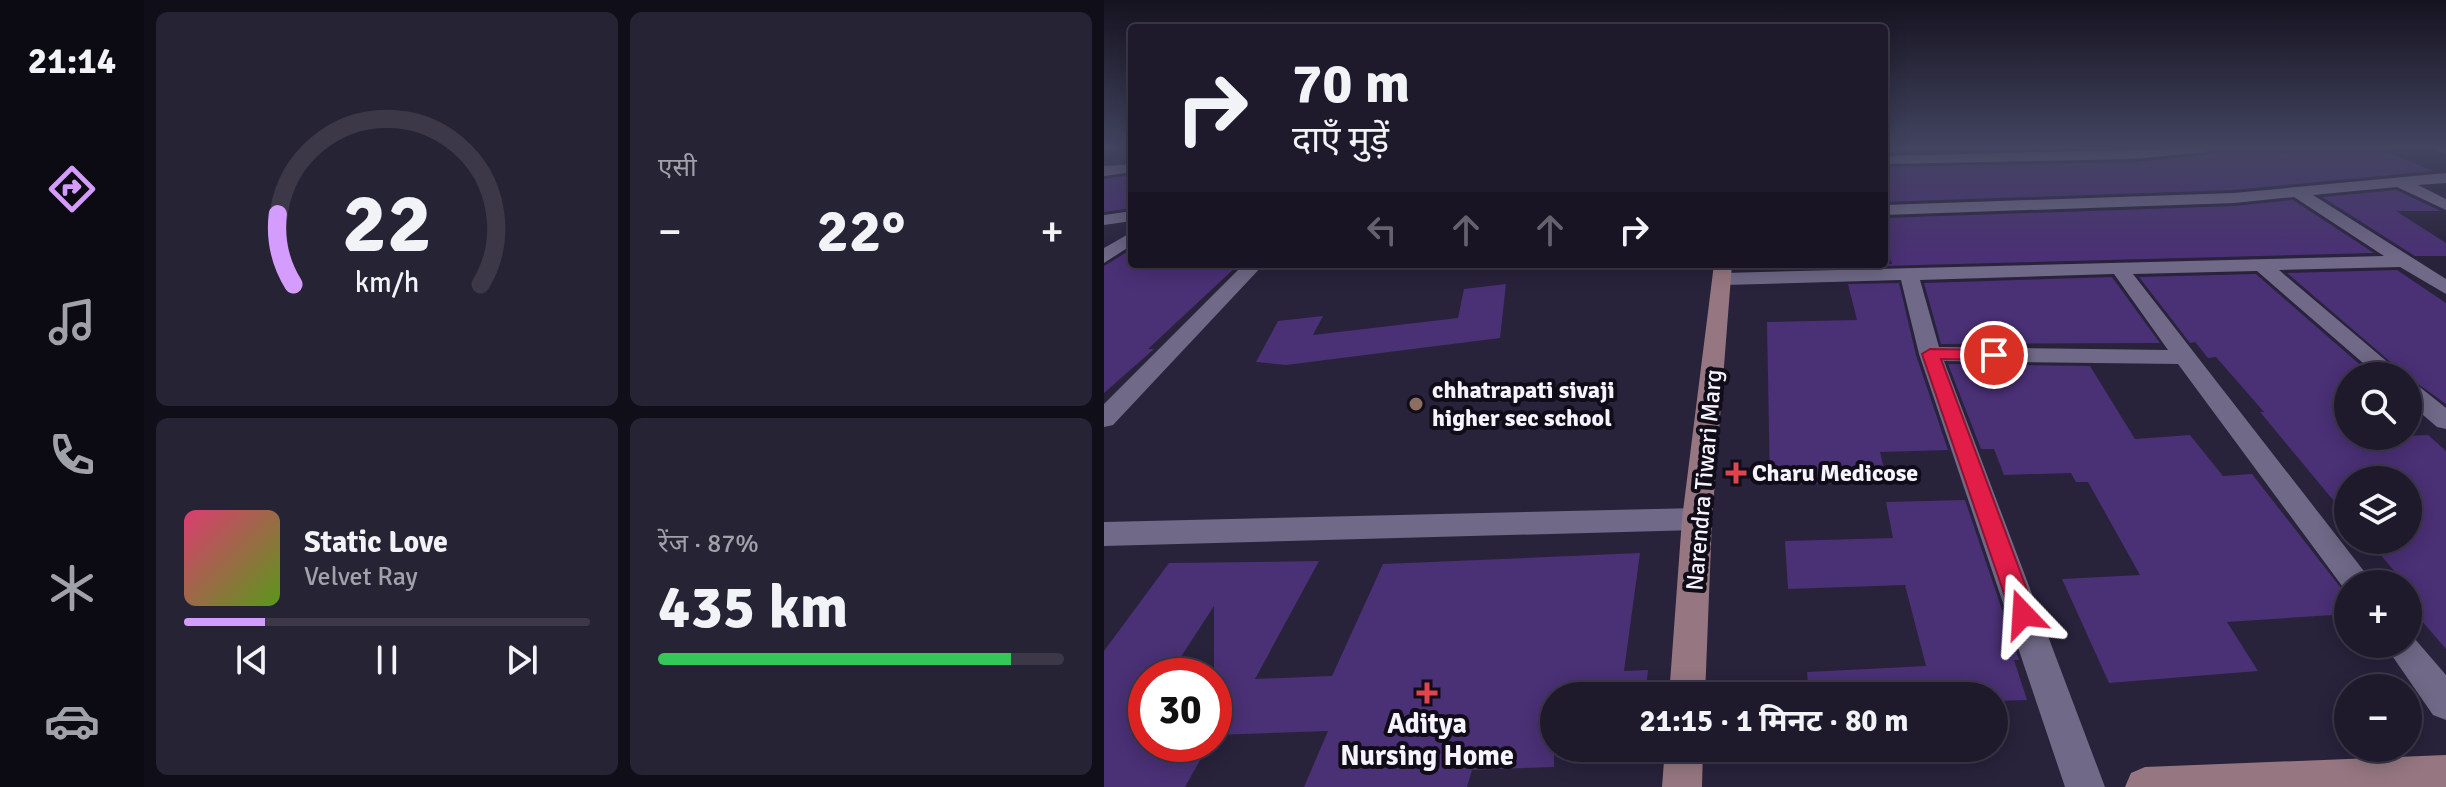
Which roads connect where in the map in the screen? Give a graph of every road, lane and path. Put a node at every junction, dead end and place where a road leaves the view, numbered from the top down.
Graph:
1 (2393, 185) edge
2 (2404, 185) edge
3 (2297, 192) junction
4 (2446, 205) edge
5 (1888, 210) edge
6 (1128, 217) edge
7 (1104, 220) edge
8 (1128, 240) edge
9 (1104, 257) edge
10 (2404, 261) junction
11 (2262, 265) junction
12 (1251, 268) edge
13 (2120, 270) junction
14 (1724, 272) edge
15 (1909, 275) junction
16 (2446, 288) edge
17 (1930, 354) junction
18 (2185, 357) junction
19 (2376, 362) edge
20 (2422, 401) edge
21 (1104, 419) edge
22 (2446, 421) edge
23 (1697, 519) junction
24 (1104, 534) edge
25 (2345, 570) edge
26 (2412, 658) edge
27 (1688, 682) edge
28 (2446, 703) edge
29 (1683, 762) edge
30 (2446, 775) edge
31 (1682, 787) edge
32 (2085, 787) edge
33 (2145, 787) edge

1 - 3 street
2 - 4 street
3 - 5 street
3 - 10 street
6 - 7 street
8 - 9 street
10 - 11 street
10 - 16 street
11 - 13 street
11 - 19 street
12 - 21 street
13 - 15 street
13 - 18 street
14 - 15 street
14 - 23 street, Narendra Tiwari Marg
15 - 17 street
17 - 18 street
17 - 32 street
18 - 25 street
20 - 22 street
23 - 24 street
23 - 27 street, Narendra Tiwari Marg
26 - 28 street
29 - 31 street
30 - 33 street

